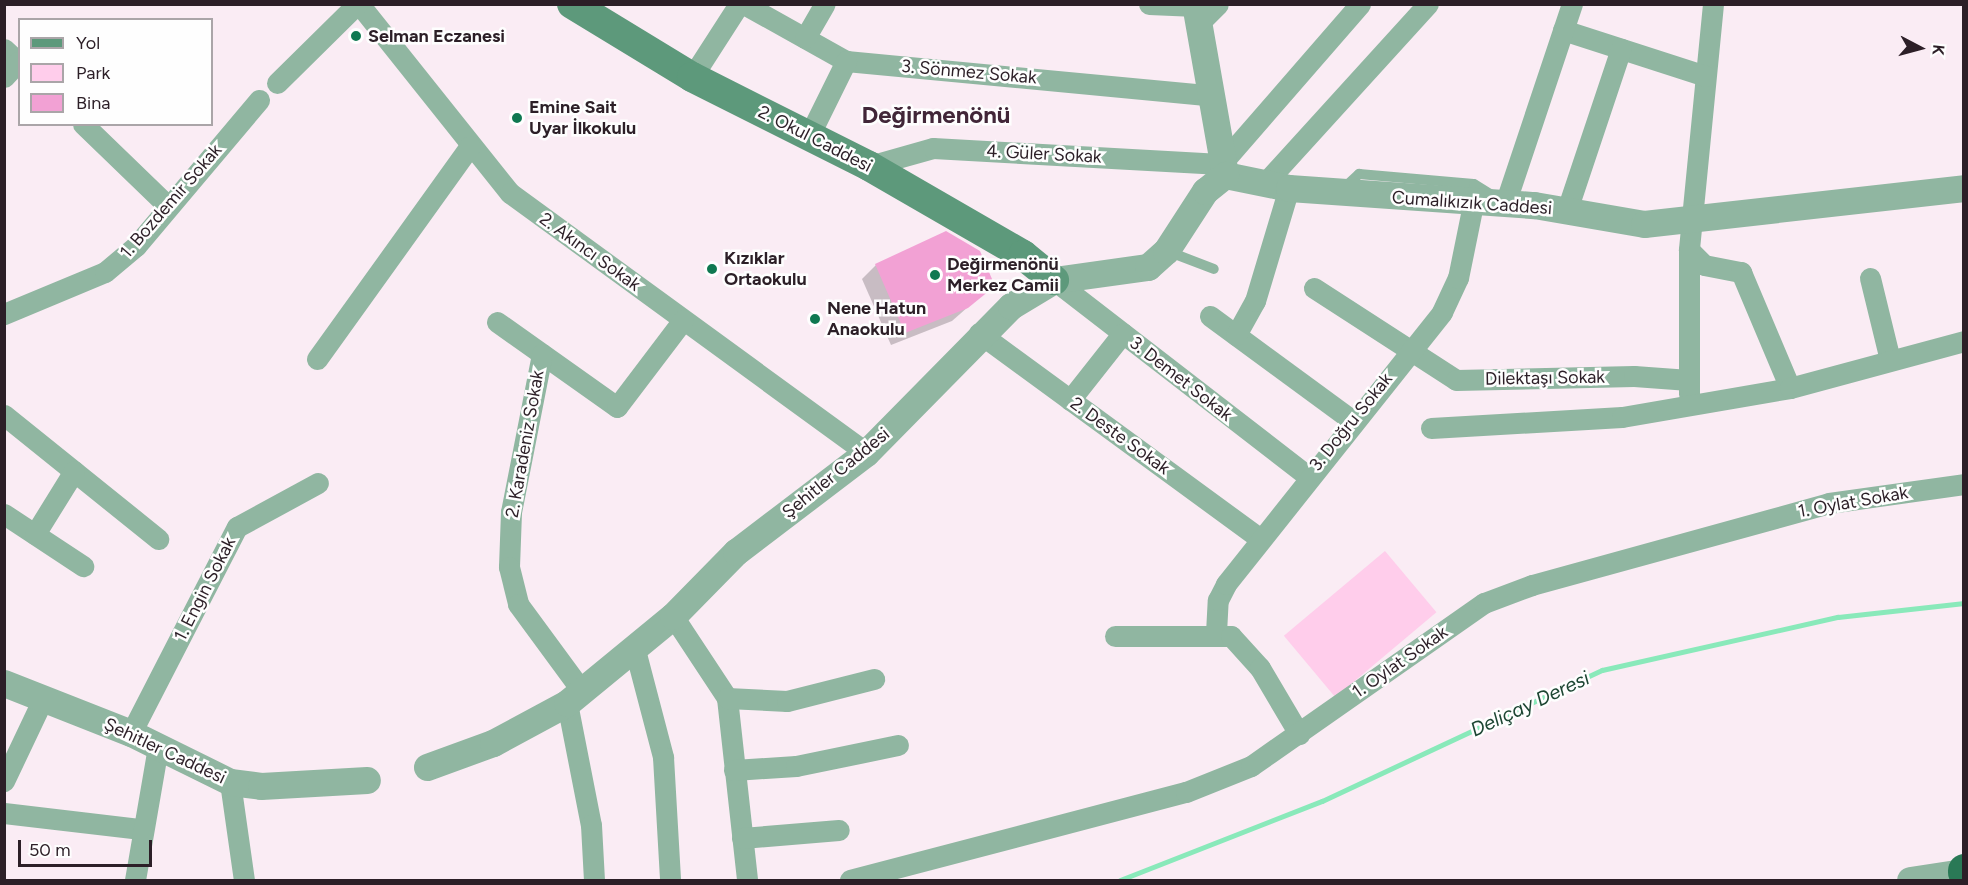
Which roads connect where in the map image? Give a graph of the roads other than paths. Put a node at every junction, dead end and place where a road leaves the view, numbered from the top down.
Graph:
1 (358, 4) edge
2 (572, 4) edge
3 (739, 4) edge
4 (744, 4) edge
5 (825, 4) edge
6 (1149, 4) edge
7 (1360, 4) edge
8 (1428, 4) edge
9 (1572, 4) edge
10 (1713, 4) edge
11 (766, 10) edge
12 (1202, 10) edge
13 (1563, 30) junction
14 (805, 38) junction
15 (1621, 49) junction
16 (846, 61) junction
17 (1705, 76) junction
18 (692, 77) junction
19 (277, 83) dead end
20 (1209, 95) junction
21 (259, 100) dead end
22 (84, 126) edge
23 (809, 136) junction
24 (470, 146) junction
25 (869, 166) junction
26 (1223, 169) junction
27 (1277, 185) junction
28 (1964, 188) edge
29 (1340, 193) junction
30 (1473, 204) junction
31 (1505, 204) junction
32 (168, 206) junction
33 (1566, 210) junction
34 (1689, 220) junction
35 (1689, 250) junction
36 (1166, 251) junction
37 (1214, 269) dead end
38 (1870, 278) dead end
39 (1054, 280) junction
40 (1314, 288) dead end
41 (4, 314) edge
42 (1210, 316) dead end
43 (683, 320) junction
44 (497, 322) dead end
45 (979, 333) junction
46 (1123, 333) junction
47 (1236, 335) junction
48 (1964, 341) edge
49 (1407, 353) junction
50 (542, 354) junction
51 (317, 359) dead end
52 (1890, 360) junction
53 (1689, 380) junction
54 (1790, 388) junction
55 (1070, 400) junction
56 (1689, 405) junction
57 (4, 415) edge
58 (1353, 421) junction
59 (1431, 428) dead end
60 (866, 453) junction
61 (74, 471) junction
62 (1308, 477) junction
63 (318, 483) dead end
64 (1964, 484) edge
65 (4, 514) edge
66 (35, 534) junction
67 (158, 539) dead end
68 (1260, 539) junction
69 (83, 566) dead end
70 (674, 616) junction
71 (1216, 633) junction
72 (1114, 636) dead end
73 (635, 650) junction
74 (874, 679) dead end
75 (4, 683) edge
76 (575, 697) junction
77 (727, 698) junction
78 (43, 699) junction
79 (131, 733) junction
80 (1299, 734) junction
81 (898, 746) dead end
82 (158, 747) junction
83 (427, 767) dead end
84 (734, 770) junction
85 (367, 780) dead end
86 (4, 781) edge
87 (230, 782) junction
88 (4, 813) edge
89 (141, 829) junction
90 (839, 830) dead end
91 (742, 838) junction
92 (1963, 872) edge
93 (135, 880) edge
94 (244, 880) edge
95 (594, 880) edge
96 (670, 880) edge
97 (747, 880) edge
98 (850, 880) edge
99 (1910, 880) edge

1 - 19 street
1 - 24 street, 2. Akıncı Sokak
2 - 18 main road, 2. Okul Caddesi
3 - 18 street
4 - 11 street, 3. Sönmez Sokak
5 - 14 street
6 - 12 street
7 - 26 street
8 - 27 street
9 - 13 street
10 - 17 street
11 - 14 street, 3. Sönmez Sokak
12 - 20 street
13 - 15 street
13 - 31 street
14 - 16 street, 3. Sönmez Sokak
15 - 17 street
15 - 33 street
16 - 20 street, 3. Sönmez Sokak
16 - 23 street
17 - 34 street
18 - 23 main road, 2. Okul Caddesi
20 - 26 street
21 - 32 street, 1. Bozdemir Sokak
22 - 32 street
23 - 25 main road, 2. Okul Caddesi
24 - 43 street, 2. Akıncı Sokak
24 - 51 street
25 - 26 street, 4. Güler Sokak
25 - 39 main road, 2. Okul Caddesi
26 - 27 street, Cumalıkızık Caddesi
26 - 36 street, Şehitler Caddesi
27 - 29 street, Cumalıkızık Caddesi
27 - 47 street
28 - 34 street, Cumalıkızık Caddesi
29 - 30 street, Cumalıkızık Caddesi
29 - 31 lane
30 - 31 street, Cumalıkızık Caddesi
30 - 49 street, 3. Doğru Sokak
31 - 33 street, Cumalıkızık Caddesi
32 - 41 street, 1. Bozdemir Sokak
33 - 34 street, Cumalıkızık Caddesi
34 - 35 street
35 - 53 street
35 - 54 street
36 - 37 lane
36 - 39 street, Şehitler Caddesi
38 - 52 street
39 - 45 street, Şehitler Caddesi
39 - 46 street, 3. Demet Sokak
40 - 49 street, Dilektaşı Sokak
42 - 47 street
43 - 50 street
43 - 60 street, 2. Akıncı Sokak
44 - 50 street
45 - 55 street, 2. Deste Sokak
45 - 60 street, Şehitler Caddesi
46 - 55 street
46 - 62 street, 3. Demet Sokak
47 - 58 street
48 - 52 street
49 - 53 street, Dilektaşı Sokak
49 - 58 street, 3. Doğru Sokak
50 - 76 street, 2. Karadeniz Sokak
52 - 54 street
53 - 56 street
54 - 56 street
55 - 68 street, 2. Deste Sokak
56 - 59 street
57 - 61 street
58 - 62 street, 3. Doğru Sokak
60 - 70 street, Şehitler Caddesi
61 - 66 street
61 - 67 street
62 - 68 street, 3. Doğru Sokak
63 - 79 street, 1. Engin Sokak
64 - 80 street, 1. Oylat Sokak
65 - 66 street
66 - 69 street
68 - 71 street, 3. Doğru Sokak
70 - 73 street, Şehitler Caddesi
70 - 77 street
71 - 72 street
71 - 80 street
73 - 76 street, Şehitler Caddesi
73 - 96 street
74 - 77 street
75 - 78 street, Şehitler Caddesi
76 - 83 street, Şehitler Caddesi
76 - 95 street
77 - 84 street
78 - 79 street, Şehitler Caddesi
78 - 86 street
79 - 82 street, Şehitler Caddesi
80 - 98 street, 1. Oylat Sokak
81 - 84 street
82 - 87 street, Şehitler Caddesi
82 - 89 street
84 - 91 street
85 - 87 street, Şehitler Caddesi
87 - 94 street
88 - 89 street
89 - 93 street
90 - 91 street
91 - 97 street
92 - 99 street

